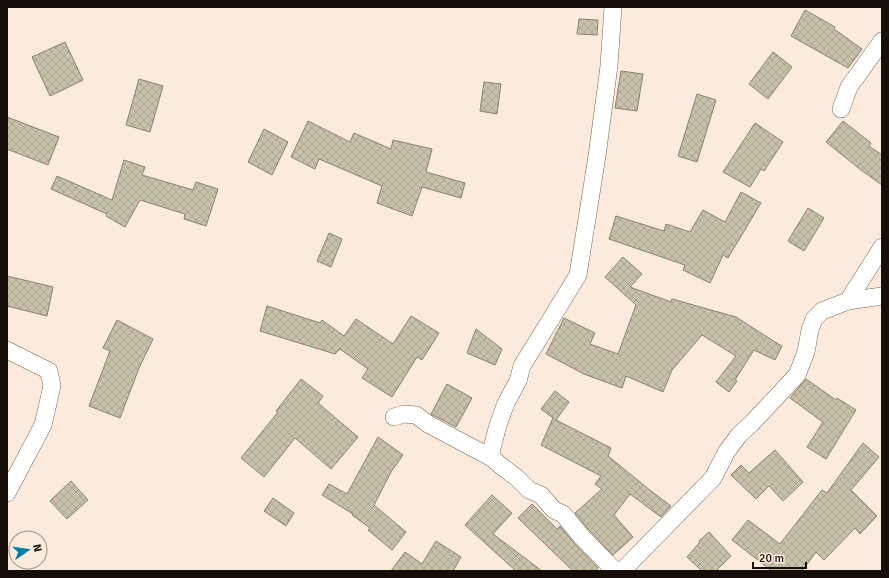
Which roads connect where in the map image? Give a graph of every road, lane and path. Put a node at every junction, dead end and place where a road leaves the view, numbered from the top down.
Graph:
1 (614, 7) edge
2 (882, 41) edge
3 (841, 109) dead end
4 (882, 246) edge
5 (882, 296) edge
6 (848, 301) junction
7 (7, 350) edge
8 (394, 417) dead end
9 (492, 458) junction
10 (7, 493) edge
11 (615, 571) edge
12 (622, 571) edge

1 - 9 street
2 - 3 street
4 - 6 street
5 - 6 street
6 - 12 street
7 - 10 street
8 - 9 street
9 - 11 street

